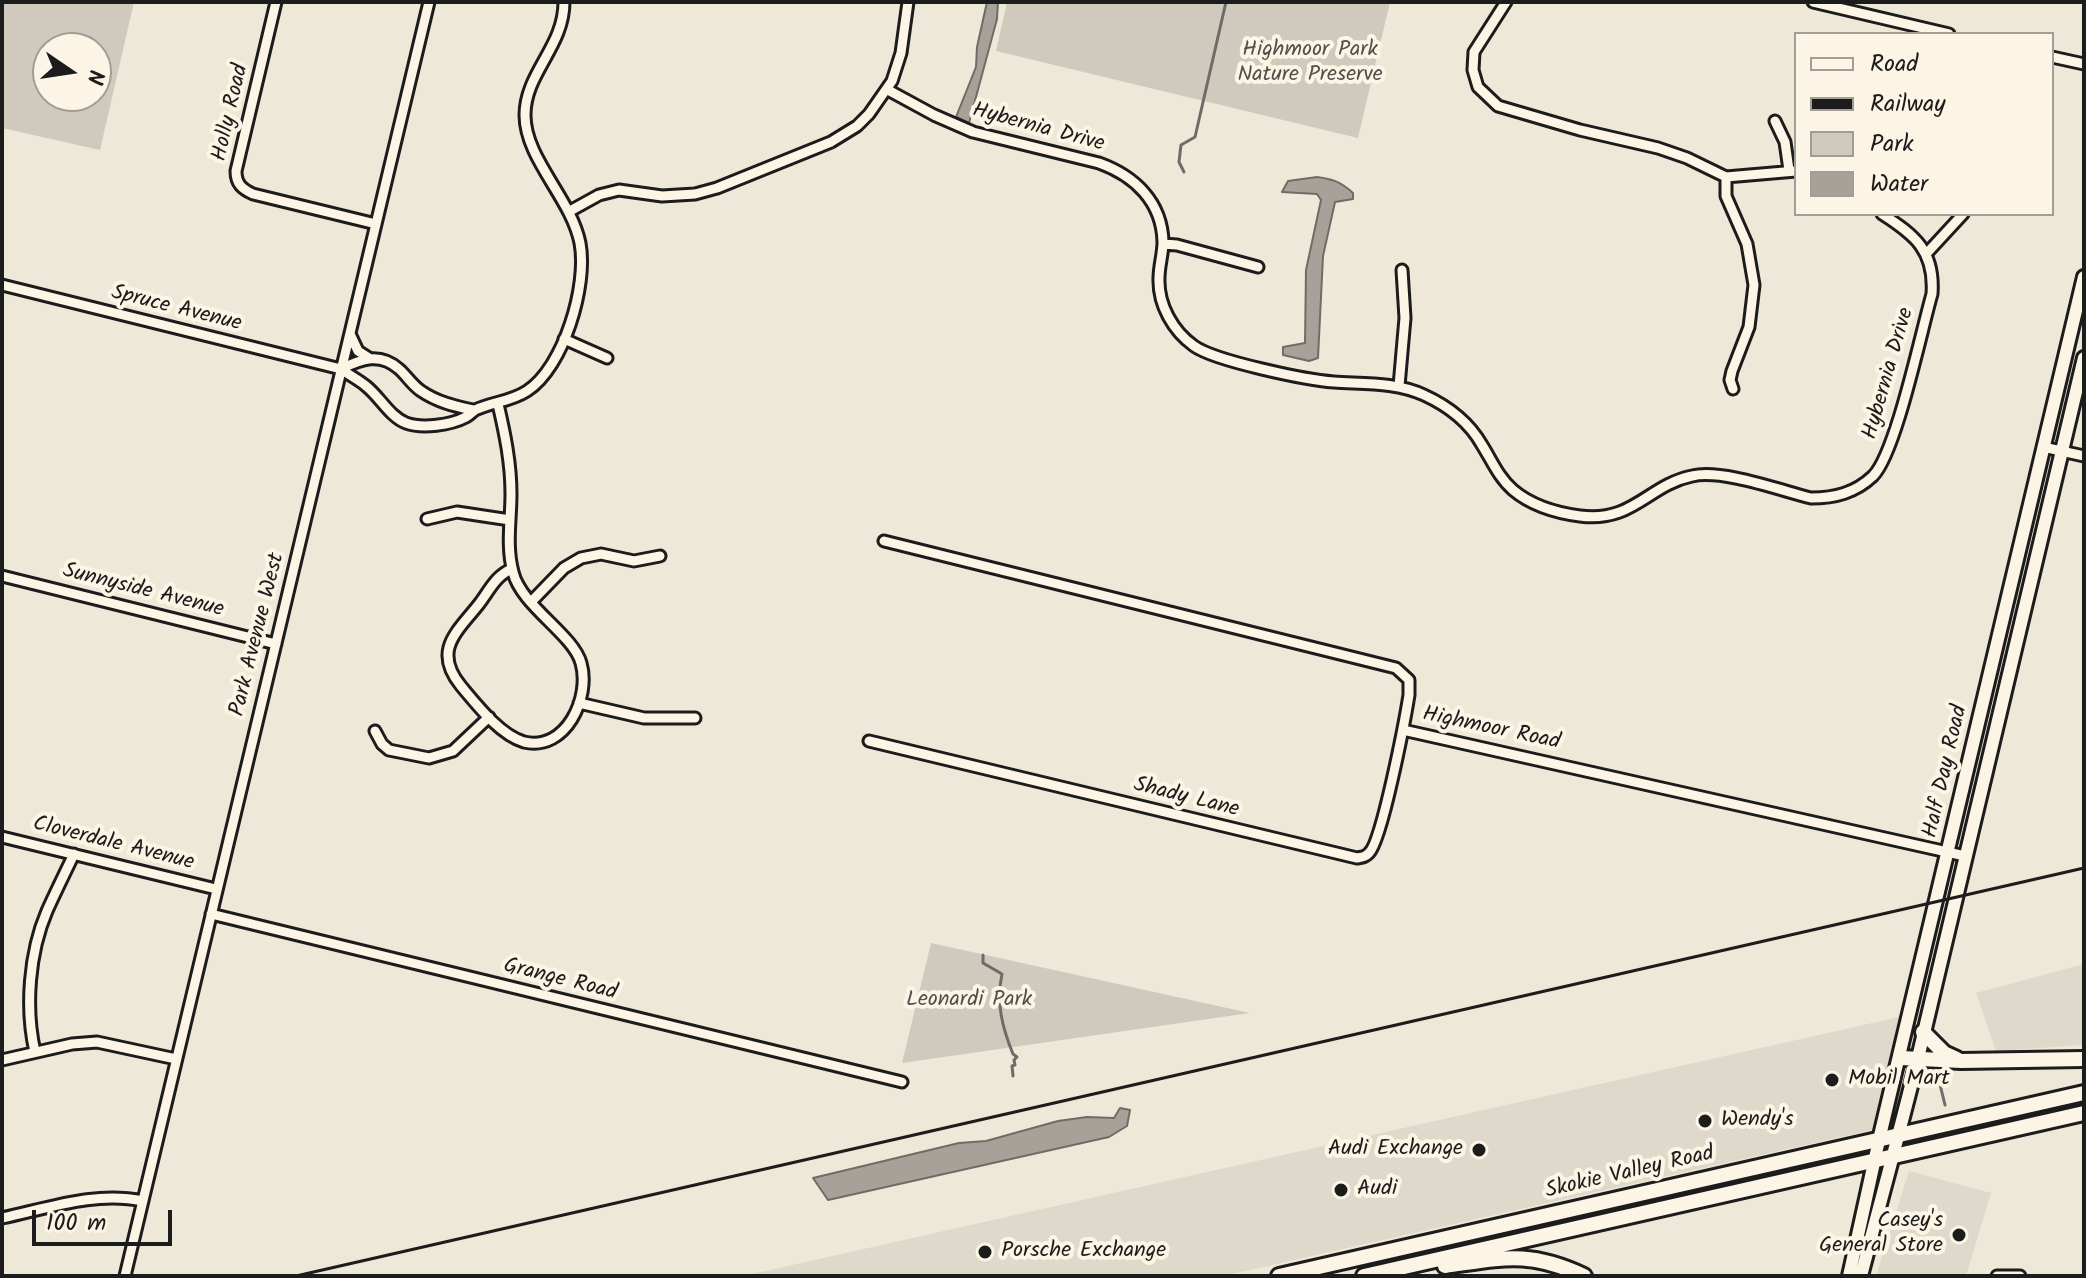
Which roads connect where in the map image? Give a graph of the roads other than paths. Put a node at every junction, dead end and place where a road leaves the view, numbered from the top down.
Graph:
1 (276, 2) edge
2 (429, 2) edge
3 (564, 2) edge
4 (908, 2) edge
5 (1506, 2) edge
6 (1813, 2) edge
7 (1873, 2) edge
8 (1871, 16) junction
9 (1940, 32) edge
10 (2054, 57) edge
11 (2084, 64) edge
12 (888, 90) junction
13 (1775, 121) dead end
14 (1792, 170) edge
15 (1726, 177) junction
16 (570, 211) junction
17 (1885, 216) edge
18 (1961, 216) edge
19 (376, 224) junction
20 (1163, 244) junction
21 (1927, 253) junction
22 (1258, 267) dead end
23 (1402, 270) dead end
24 (2084, 277) edge
25 (2, 285) edge
26 (350, 334) junction
27 (564, 339) junction
28 (369, 358) junction
29 (607, 358) dead end
30 (2084, 358) edge
31 (341, 369) junction
32 (1399, 386) junction
33 (1733, 389) dead end
34 (444, 403) junction
35 (498, 404) junction
36 (473, 410) junction
37 (443, 423) junction
38 (2043, 447) junction
39 (2062, 451) junction
40 (2084, 456) edge
41 (427, 519) dead end
42 (510, 520) junction
43 (884, 541) dead end
44 (660, 556) dead end
45 (512, 569) junction
46 (2, 576) edge
47 (531, 602) junction
48 (276, 644) junction
49 (579, 703) junction
50 (489, 717) junction
51 (695, 718) dead end
52 (1403, 730) junction
53 (375, 731) dead end
54 (869, 741) dead end
55 (2, 837) edge
56 (1949, 852) junction
57 (74, 854) junction
58 (1965, 856) junction
59 (216, 889) junction
60 (211, 914) junction
61 (1923, 1032) junction
62 (35, 1052) junction
63 (1901, 1058) junction
64 (1918, 1058) junction
65 (176, 1059) junction
66 (2084, 1059) edge
67 (2, 1060) edge
68 (1961, 1061) junction
69 (902, 1082) dead end
70 (2084, 1093) edge
71 (2084, 1113) edge
72 (1899, 1136) junction
73 (1879, 1140) junction
74 (1892, 1156) junction
75 (1876, 1160) junction
76 (143, 1201) junction
77 (2, 1218) edge
78 (125, 1276) edge
79 (1279, 1276) edge
80 (1364, 1276) edge
81 (1381, 1276) edge
82 (1584, 1276) edge
83 (1849, 1276) edge
84 (1861, 1276) edge
85 (1997, 1276) edge
86 (2020, 1276) edge

1 - 19 street, Holly Road
2 - 19 street, Park Avenue West
3 - 16 street
4 - 12 street
5 - 15 street
6 - 8 street
7 - 8 street
8 - 9 street
10 - 11 street
12 - 16 street
12 - 20 street, Hybernia Drive
13 - 14 street
14 - 15 street
15 - 33 street
16 - 27 street
17 - 21 street
18 - 21 street
19 - 26 street, Park Avenue West
20 - 22 street
20 - 32 street, Hybernia Drive
21 - 32 street, Hybernia Drive
23 - 32 street
24 - 38 main road, Half Day Road
25 - 31 street, Spruce Avenue
26 - 28 street
26 - 31 street, Park Avenue West
27 - 29 street
27 - 35 street
28 - 31 street
28 - 34 street
30 - 39 main road, Half Day Road
31 - 37 street
31 - 48 street, Park Avenue West
34 - 36 street
34 - 37 street
35 - 36 street
35 - 42 street
36 - 37 street
38 - 39 street
38 - 56 main road, Half Day Road
39 - 40 street
39 - 58 main road, Half Day Road
41 - 42 street
42 - 45 street
43 - 52 street, Highmoor Road
44 - 47 street
45 - 47 street
45 - 50 street
46 - 48 street, Sunnyside Avenue
47 - 49 street
48 - 59 street, Park Avenue West
49 - 50 street
49 - 51 street
50 - 53 street
52 - 54 street, Shady Lane
52 - 56 street, Highmoor Road
55 - 57 street, Cloverdale Avenue
56 - 58 street, Highmoor Road
56 - 63 main road, Half Day Road
57 - 59 street, Cloverdale Avenue
57 - 62 street
58 - 61 main road, Half Day Road
59 - 60 street, Park Avenue West
60 - 65 street, Park Avenue West
60 - 69 street, Grange Road
61 - 64 main road, Half Day Road
61 - 68 highway
62 - 65 street
62 - 67 street
63 - 64 highway
63 - 73 main road, Half Day Road
64 - 68 highway
64 - 72 main road, Half Day Road
65 - 76 street, Park Avenue West
66 - 68 highway
70 - 72 highway, Skokie Valley Road
71 - 74 highway, Skokie Valley Road
72 - 73 highway, Skokie Valley Road
72 - 74 main road, Half Day Road
73 - 75 main road, Half Day Road
73 - 79 highway, Skokie Valley Road
74 - 75 highway, Skokie Valley Road
74 - 84 main road, Half Day Road
75 - 80 highway, Skokie Valley Road
75 - 83 main road, Half Day Road
76 - 77 street
76 - 78 street, Park Avenue West
81 - 82 highway
85 - 86 street

